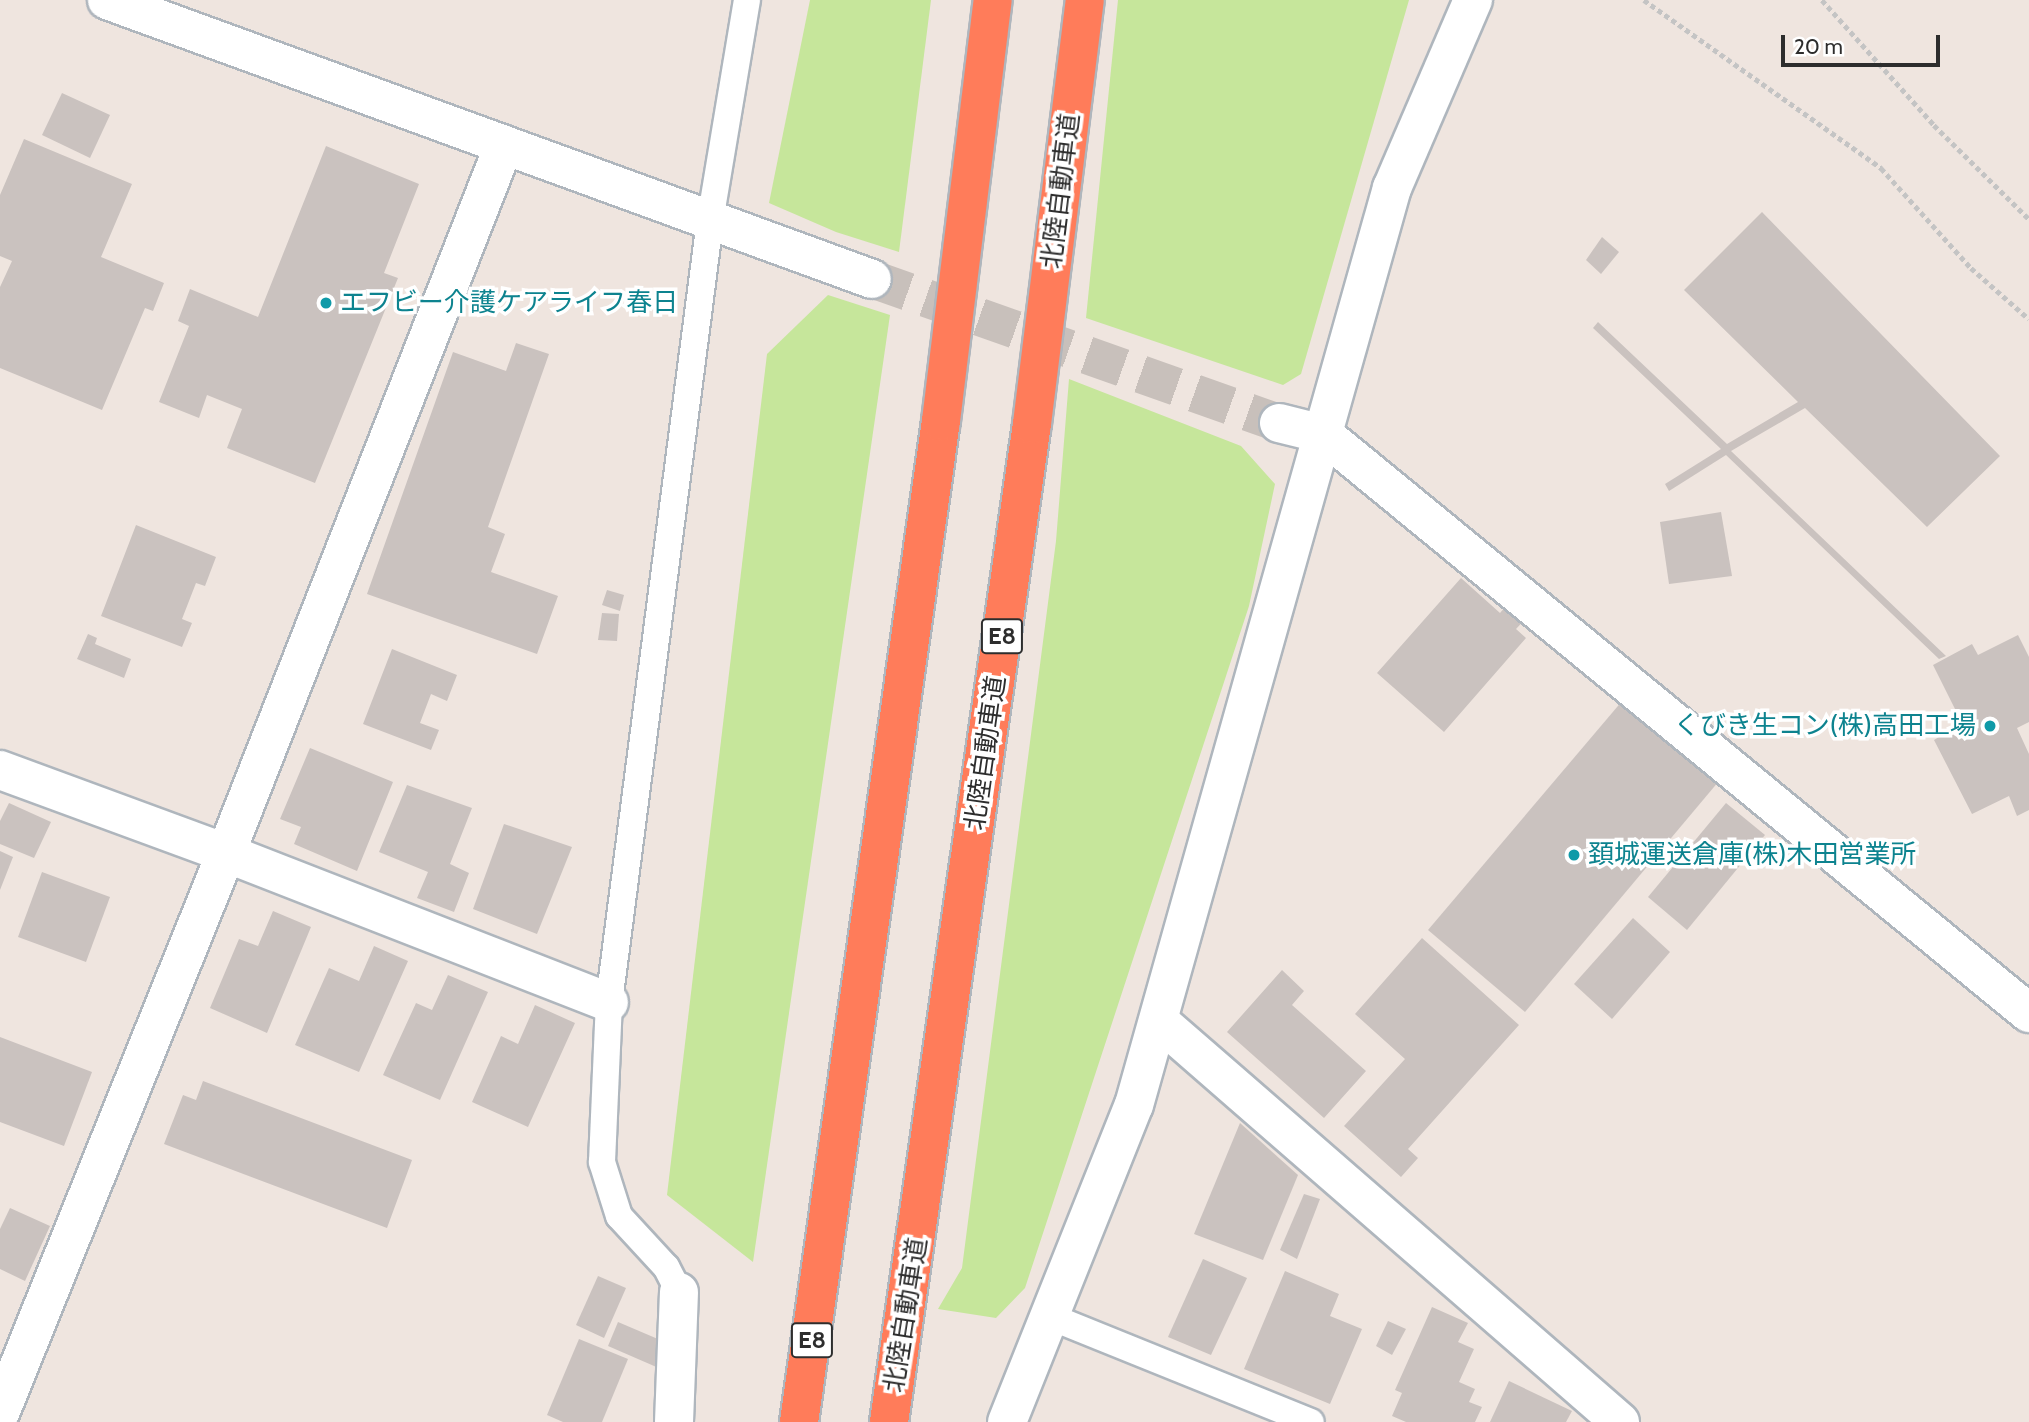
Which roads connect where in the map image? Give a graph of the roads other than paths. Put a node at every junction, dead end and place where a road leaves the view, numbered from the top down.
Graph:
1 (107, 0) edge
2 (747, 0) edge
3 (993, 0) edge
4 (1085, 0) edge
5 (1473, 0) edge
6 (504, 145) junction
7 (710, 221) junction
8 (872, 279) tunnel mouth
9 (1279, 423) tunnel mouth
10 (1323, 434) junction
11 (0, 770) edge
12 (226, 853) junction
13 (609, 1002) junction
14 (2029, 1013) edge
15 (1159, 1021) junction
16 (679, 1292) joint
17 (1051, 1317) junction
18 (0, 1413) edge
19 (674, 1422) edge
20 (799, 1422) edge
21 (889, 1422) edge
22 (1007, 1422) edge
23 (1311, 1422) edge
24 (1620, 1422) edge

1 - 6 street
2 - 7 lane
3 - 20 highway, E8
4 - 21 highway, 北陸自動車道 / E8
5 - 10 street
6 - 7 street
6 - 12 street
7 - 8 street
7 - 13 lane
9 - 10 street
10 - 14 street
10 - 15 street
11 - 12 street
12 - 13 street
12 - 18 street
13 - 16 lane
15 - 17 street
15 - 24 street
16 - 19 street
17 - 22 street
17 - 23 lane

